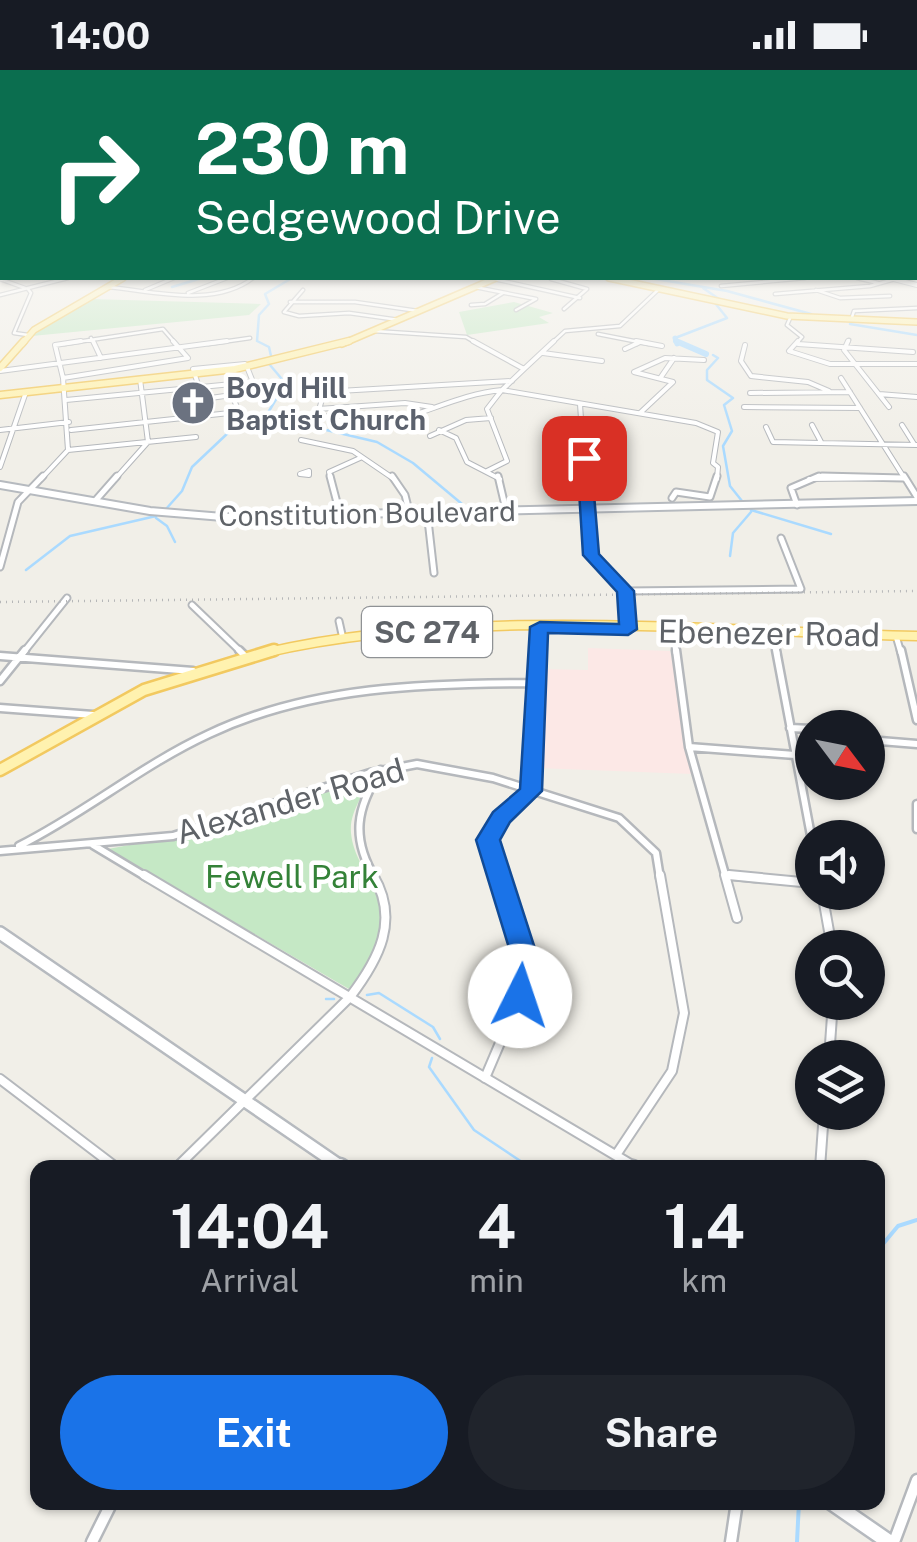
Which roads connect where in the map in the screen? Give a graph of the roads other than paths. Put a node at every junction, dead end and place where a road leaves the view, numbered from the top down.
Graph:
1 (25, 307) edge
2 (75, 307) edge
3 (287, 307) edge
4 (379, 307) edge
5 (430, 307) edge
6 (522, 307) edge
7 (567, 307) edge
8 (643, 307) edge
9 (746, 307) edge
10 (917, 308) edge
11 (564, 309) dead end
12 (516, 310) dead end
13 (895, 310) junction
14 (418, 312) junction
15 (791, 316) junction
16 (376, 317) junction
17 (852, 317) dead end
18 (398, 320) junction
19 (916, 321) edge
20 (365, 322) dead end
21 (374, 330) junction
22 (587, 332) junction
23 (28, 335) junction
24 (794, 336) dead end
25 (802, 337) junction
26 (92, 338) junction
27 (250, 338) dead end
28 (849, 340) dead end
29 (641, 341) junction
30 (797, 344) junction
31 (746, 345) dead end
32 (662, 346) dead end
33 (180, 348) junction
34 (625, 349) dead end
35 (844, 350) junction
36 (914, 352) dead end
37 (542, 353) junction
38 (101, 358) junction
39 (674, 358) junction
40 (704, 360) dead end
41 (803, 360) junction
42 (602, 361) dead end
43 (61, 364) junction
44 (791, 364) dead end
45 (854, 364) junction
46 (917, 364) edge
47 (247, 365) junction
48 (646, 366) junction
49 (664, 368) junction
50 (524, 369) junction
51 (0, 370) edge
52 (194, 371) junction
53 (750, 376) junction
54 (662, 377) junction
55 (61, 378) junction
56 (741, 378) dead end
57 (140, 379) junction
58 (866, 379) junction
59 (475, 380) junction
60 (512, 381) junction
61 (199, 387) junction
62 (62, 388) junction
63 (502, 390) junction
64 (829, 390) junction
65 (483, 391) junction
66 (26, 392) junction
67 (851, 392) junction
68 (142, 393) junction
69 (750, 393) dead end
70 (797, 394) junction
71 (879, 394) junction
72 (0, 395) edge
73 (917, 397) edge
74 (202, 398) junction
75 (66, 400) junction
76 (580, 404) junction
77 (744, 407) dead end
78 (889, 407) dead end
79 (433, 408) junction
80 (805, 408) junction
81 (861, 408) junction
82 (318, 409) junction
83 (639, 414) junction
84 (208, 415) junction
85 (491, 418) junction
86 (70, 422) junction
87 (148, 422) junction
88 (812, 425) dead end
89 (902, 425) dead end
90 (766, 426) dead end
91 (14, 428) junction
92 (0, 430) edge
93 (71, 430) junction
94 (440, 430) junction
95 (196, 436) dead end
96 (430, 436) dead end
97 (301, 440) dead end
98 (148, 442) junction
99 (822, 443) junction
100 (883, 444) junction
101 (916, 444) edge
102 (68, 450) junction
103 (362, 458) junction
104 (0, 467) edge
105 (487, 471) junction
106 (329, 472) junction
107 (311, 473) dead end
108 (904, 478) junction
109 (0, 486) edge
110 (29, 489) junction
111 (672, 498) dead end
112 (917, 499) edge
113 (94, 501) junction
114 (797, 505) junction
115 (506, 510) junction
116 (587, 510) junction
117 (427, 511) junction
118 (409, 512) junction
119 (340, 514) junction
120 (781, 538) dead end
121 (0, 567) edge
122 (434, 574) dead end
123 (626, 591) junction
124 (67, 598) dead end
125 (192, 605) dead end
126 (339, 621) dead end
127 (540, 627) junction
128 (628, 629) junction
129 (674, 630) junction
130 (774, 633) junction
131 (896, 636) junction
132 (917, 636) edge
133 (344, 640) junction
134 (0, 656) edge
135 (246, 657) junction
136 (20, 658) junction
137 (194, 671) junction
138 (0, 681) edge
139 (537, 683) junction
140 (0, 708) edge
141 (94, 716) junction
142 (917, 720) edge
143 (790, 728) junction
144 (795, 728) edge
145 (885, 741) edge
146 (917, 744) edge
147 (689, 748) junction
148 (795, 755) joint
149 (382, 769) junction
150 (0, 770) edge
151 (531, 791) junction
152 (917, 804) edge
153 (917, 828) edge
154 (92, 844) junction
155 (14, 848) junction
156 (0, 853) edge
157 (726, 875) junction
158 (795, 881) edge
159 (738, 918) dead end
160 (0, 932) edge
161 (350, 998) junction
162 (485, 1078) junction
163 (0, 1079) edge
164 (243, 1102) junction
165 (823, 1130) edge
166 (616, 1155) junction
167 (106, 1160) edge
168 (184, 1160) edge
169 (331, 1160) edge
170 (624, 1160) edge
171 (821, 1160) edge
172 (917, 1480) edge
173 (108, 1510) edge
174 (736, 1510) edge
175 (843, 1510) edge
176 (92, 1542) edge
177 (731, 1542) edge
178 (892, 1542) edge

1 - 23 street
2 - 23 main road
3 - 16 street
4 - 14 street
5 - 14 main road
6 - 12 street
7 - 11 street
8 - 22 street
9 - 15 main road
10 - 13 street
13 - 17 street
13 - 19 street
14 - 18 main road
15 - 19 main road
15 - 25 street
16 - 18 street
16 - 20 street
18 - 21 main road
21 - 47 main road
21 - 50 street
22 - 29 street
22 - 37 street
23 - 51 main road
24 - 25 street
25 - 30 street
26 - 33 street
26 - 38 street
26 - 43 street
27 - 33 street
28 - 35 street
29 - 32 street
29 - 34 street
30 - 35 street
30 - 41 street
31 - 53 street
33 - 38 street
33 - 55 street
35 - 36 street
35 - 45 street
37 - 42 street
37 - 50 street
38 - 43 street
39 - 40 street
39 - 48 street
39 - 49 street
41 - 44 street
41 - 45 street
43 - 51 street
43 - 55 street
45 - 46 street
45 - 58 street
47 - 52 main road
47 - 61 street
48 - 49 street
48 - 54 street
49 - 54 street
50 - 60 street
52 - 57 main road
52 - 61 street
53 - 56 street
53 - 64 street
54 - 83 street
55 - 62 street
57 - 62 main road
57 - 68 street
58 - 67 street
58 - 71 street
59 - 60 street
59 - 65 street
59 - 82 street
60 - 63 street
61 - 68 street
61 - 74 street
62 - 66 main road
62 - 75 street
63 - 65 street
63 - 76 street
63 - 85 street
64 - 67 street
64 - 70 street
65 - 79 street
66 - 72 main road
66 - 91 street
67 - 81 street
68 - 75 street
68 - 87 street
69 - 70 street
70 - 80 street
71 - 73 street
71 - 78 street
74 - 84 street
74 - 84 street
75 - 86 street
76 - 83 street
76 - 116 street
77 - 80 street
79 - 82 street
79 - 82 street
80 - 81 street
81 - 100 street
83 - 111 street
84 - 87 street
85 - 94 street
85 - 105 street, Constitution Boulevard
86 - 91 street
86 - 93 street
87 - 93 street
87 - 98 street
88 - 99 street
89 - 101 street
90 - 99 street
91 - 92 street
91 - 104 street
93 - 102 street
94 - 96 street
94 - 105 street
95 - 98 street
97 - 103 street
98 - 102 street
98 - 113 street
99 - 100 street
100 - 101 street
100 - 108 street
102 - 110 street
103 - 106 street
103 - 118 street
105 - 115 street
106 - 107 street
106 - 119 street
108 - 112 street
108 - 114 street
109 - 110 street, Constitution Boulevard
110 - 113 street, Constitution Boulevard
110 - 121 street
112 - 114 street, Constitution Boulevard
113 - 119 street, Constitution Boulevard
114 - 116 street, Constitution Boulevard
115 - 116 street, Constitution Boulevard
115 - 117 street, Constitution Boulevard
116 - 123 street
117 - 118 street, Constitution Boulevard
117 - 122 street
118 - 119 street, Constitution Boulevard
120 - 123 street
123 - 128 street
124 - 136 street
125 - 135 street
126 - 133 street
127 - 128 main road, Ebenezer Road / SC 274
127 - 133 main road, Ebenezer Road / SC 274
127 - 139 street
128 - 129 main road, Ebenezer Road / SC 274
129 - 130 main road, Ebenezer Road / SC 274
129 - 147 street
130 - 131 main road, Ebenezer Road / SC 274
130 - 143 street
131 - 132 main road, Ebenezer Road / SC 274
131 - 142 street
133 - 135 main road, Ebenezer Road / SC 274
134 - 136 street
135 - 137 main road, Ebenezer Road / SC 274
136 - 137 street
136 - 138 street
137 - 141 main road, Ebenezer Road / SC 274
139 - 151 street
139 - 155 street
140 - 141 street
141 - 150 main road, SC 274
143 - 144 street
143 - 148 street
145 - 146 street
147 - 148 street
147 - 157 street
149 - 151 street, Alexander Road
149 - 154 street, Alexander Road
149 - 161 street
151 - 162 street
151 - 166 street, Alexander Road
152 - 153 street
154 - 155 street, Alexander Road
154 - 161 street
155 - 156 street, Alexander Road
157 - 158 street
157 - 159 street
160 - 164 street
161 - 162 street
161 - 164 street
162 - 166 street
163 - 167 street
164 - 168 street
164 - 169 street
165 - 171 street
166 - 170 street
172 - 178 street
173 - 176 street
174 - 177 street
175 - 178 street

